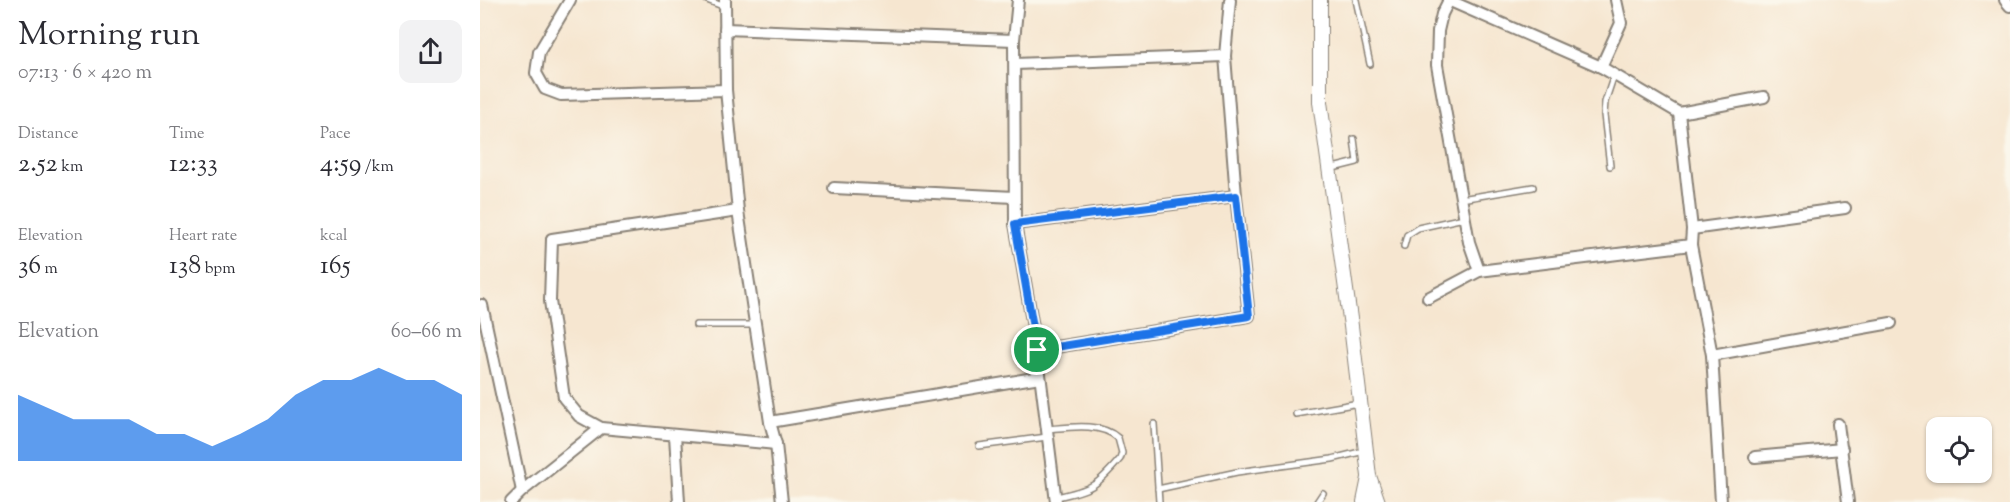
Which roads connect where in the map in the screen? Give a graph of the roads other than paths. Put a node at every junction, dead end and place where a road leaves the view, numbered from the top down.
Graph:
1 (570, 0) edge
2 (707, 0) edge
3 (1018, 0) edge
4 (1230, 0) edge
5 (1320, 0) edge
6 (1356, 0) edge
7 (1448, 0) edge
8 (1616, 0) edge
9 (2006, 0) edge
10 (725, 3) edge
11 (2010, 6) edge
12 (725, 29) junction
13 (1014, 40) junction
14 (1225, 56) junction
15 (1015, 64) junction
16 (1370, 64) dead end
17 (1601, 67) junction
18 (1614, 75) junction
19 (726, 90) junction
20 (1764, 97) dead end
21 (1679, 113) junction
22 (1354, 140) dead end
23 (1610, 166) dead end
24 (1328, 169) junction
25 (1533, 187) dead end
26 (834, 188) dead end
27 (1236, 196) junction
28 (1014, 197) junction
29 (1461, 199) junction
30 (1845, 208) dead end
31 (738, 211) junction
32 (1464, 218) junction
33 (1015, 224) junction
34 (1692, 229) junction
35 (1691, 245) junction
36 (1404, 246) dead end
37 (1479, 271) junction
38 (1428, 298) dead end
39 (482, 305) edge
40 (1891, 323) dead end
41 (696, 325) dead end
42 (755, 325) junction
43 (484, 331) edge
44 (1037, 350) junction
45 (1712, 355) junction
46 (1040, 376) junction
47 (1360, 403) junction
48 (1296, 414) dead end
49 (770, 422) junction
50 (1154, 424) dead end
51 (1838, 424) dead end
52 (601, 428) junction
53 (1048, 433) junction
54 (675, 435) junction
55 (776, 444) junction
56 (979, 446) dead end
57 (1842, 449) junction
58 (1366, 450) junction
59 (1755, 457) dead end
60 (1369, 476) junction
61 (1158, 489) junction
62 (522, 491) junction
63 (1323, 493) dead end
64 (1056, 500) edge
65 (511, 502) edge
66 (679, 502) edge
67 (782, 502) edge
68 (1159, 502) edge
69 (1317, 502) edge
70 (1364, 502) edge
71 (1378, 502) edge
72 (1721, 502) edge
73 (1848, 502) edge

1 - 19 street
2 - 10 lane
3 - 13 street
4 - 14 street
5 - 24 street
6 - 16 lane
7 - 17 street
7 - 29 street
8 - 17 street
9 - 11 street
10 - 12 street
12 - 13 street
12 - 19 street
13 - 15 street
14 - 15 street
14 - 27 street
15 - 28 street
17 - 18 street
18 - 21 street
18 - 23 lane
19 - 31 street
20 - 21 street
21 - 34 street
22 - 24 lane
24 - 47 street
25 - 29 lane
26 - 28 street
27 - 33 street
27 - 44 street
28 - 33 street
29 - 32 street
30 - 34 street
31 - 42 street
31 - 52 street
32 - 36 lane
32 - 37 street
33 - 44 street
34 - 35 street
35 - 37 street
35 - 45 street
37 - 38 street
39 - 43 street
40 - 45 street
41 - 42 lane
42 - 49 street
43 - 62 street
44 - 46 street
45 - 72 street
46 - 49 street
46 - 53 street
47 - 48 lane
47 - 58 street
49 - 55 street
50 - 61 lane
51 - 57 street
52 - 54 street
52 - 62 street
53 - 56 lane
53 - 64 street
53 - 64 lane
54 - 55 street
54 - 66 street
55 - 67 street
57 - 59 street
57 - 73 street
58 - 60 street
58 - 61 lane
60 - 70 street
60 - 71 street
61 - 68 lane
62 - 65 street
63 - 69 lane

